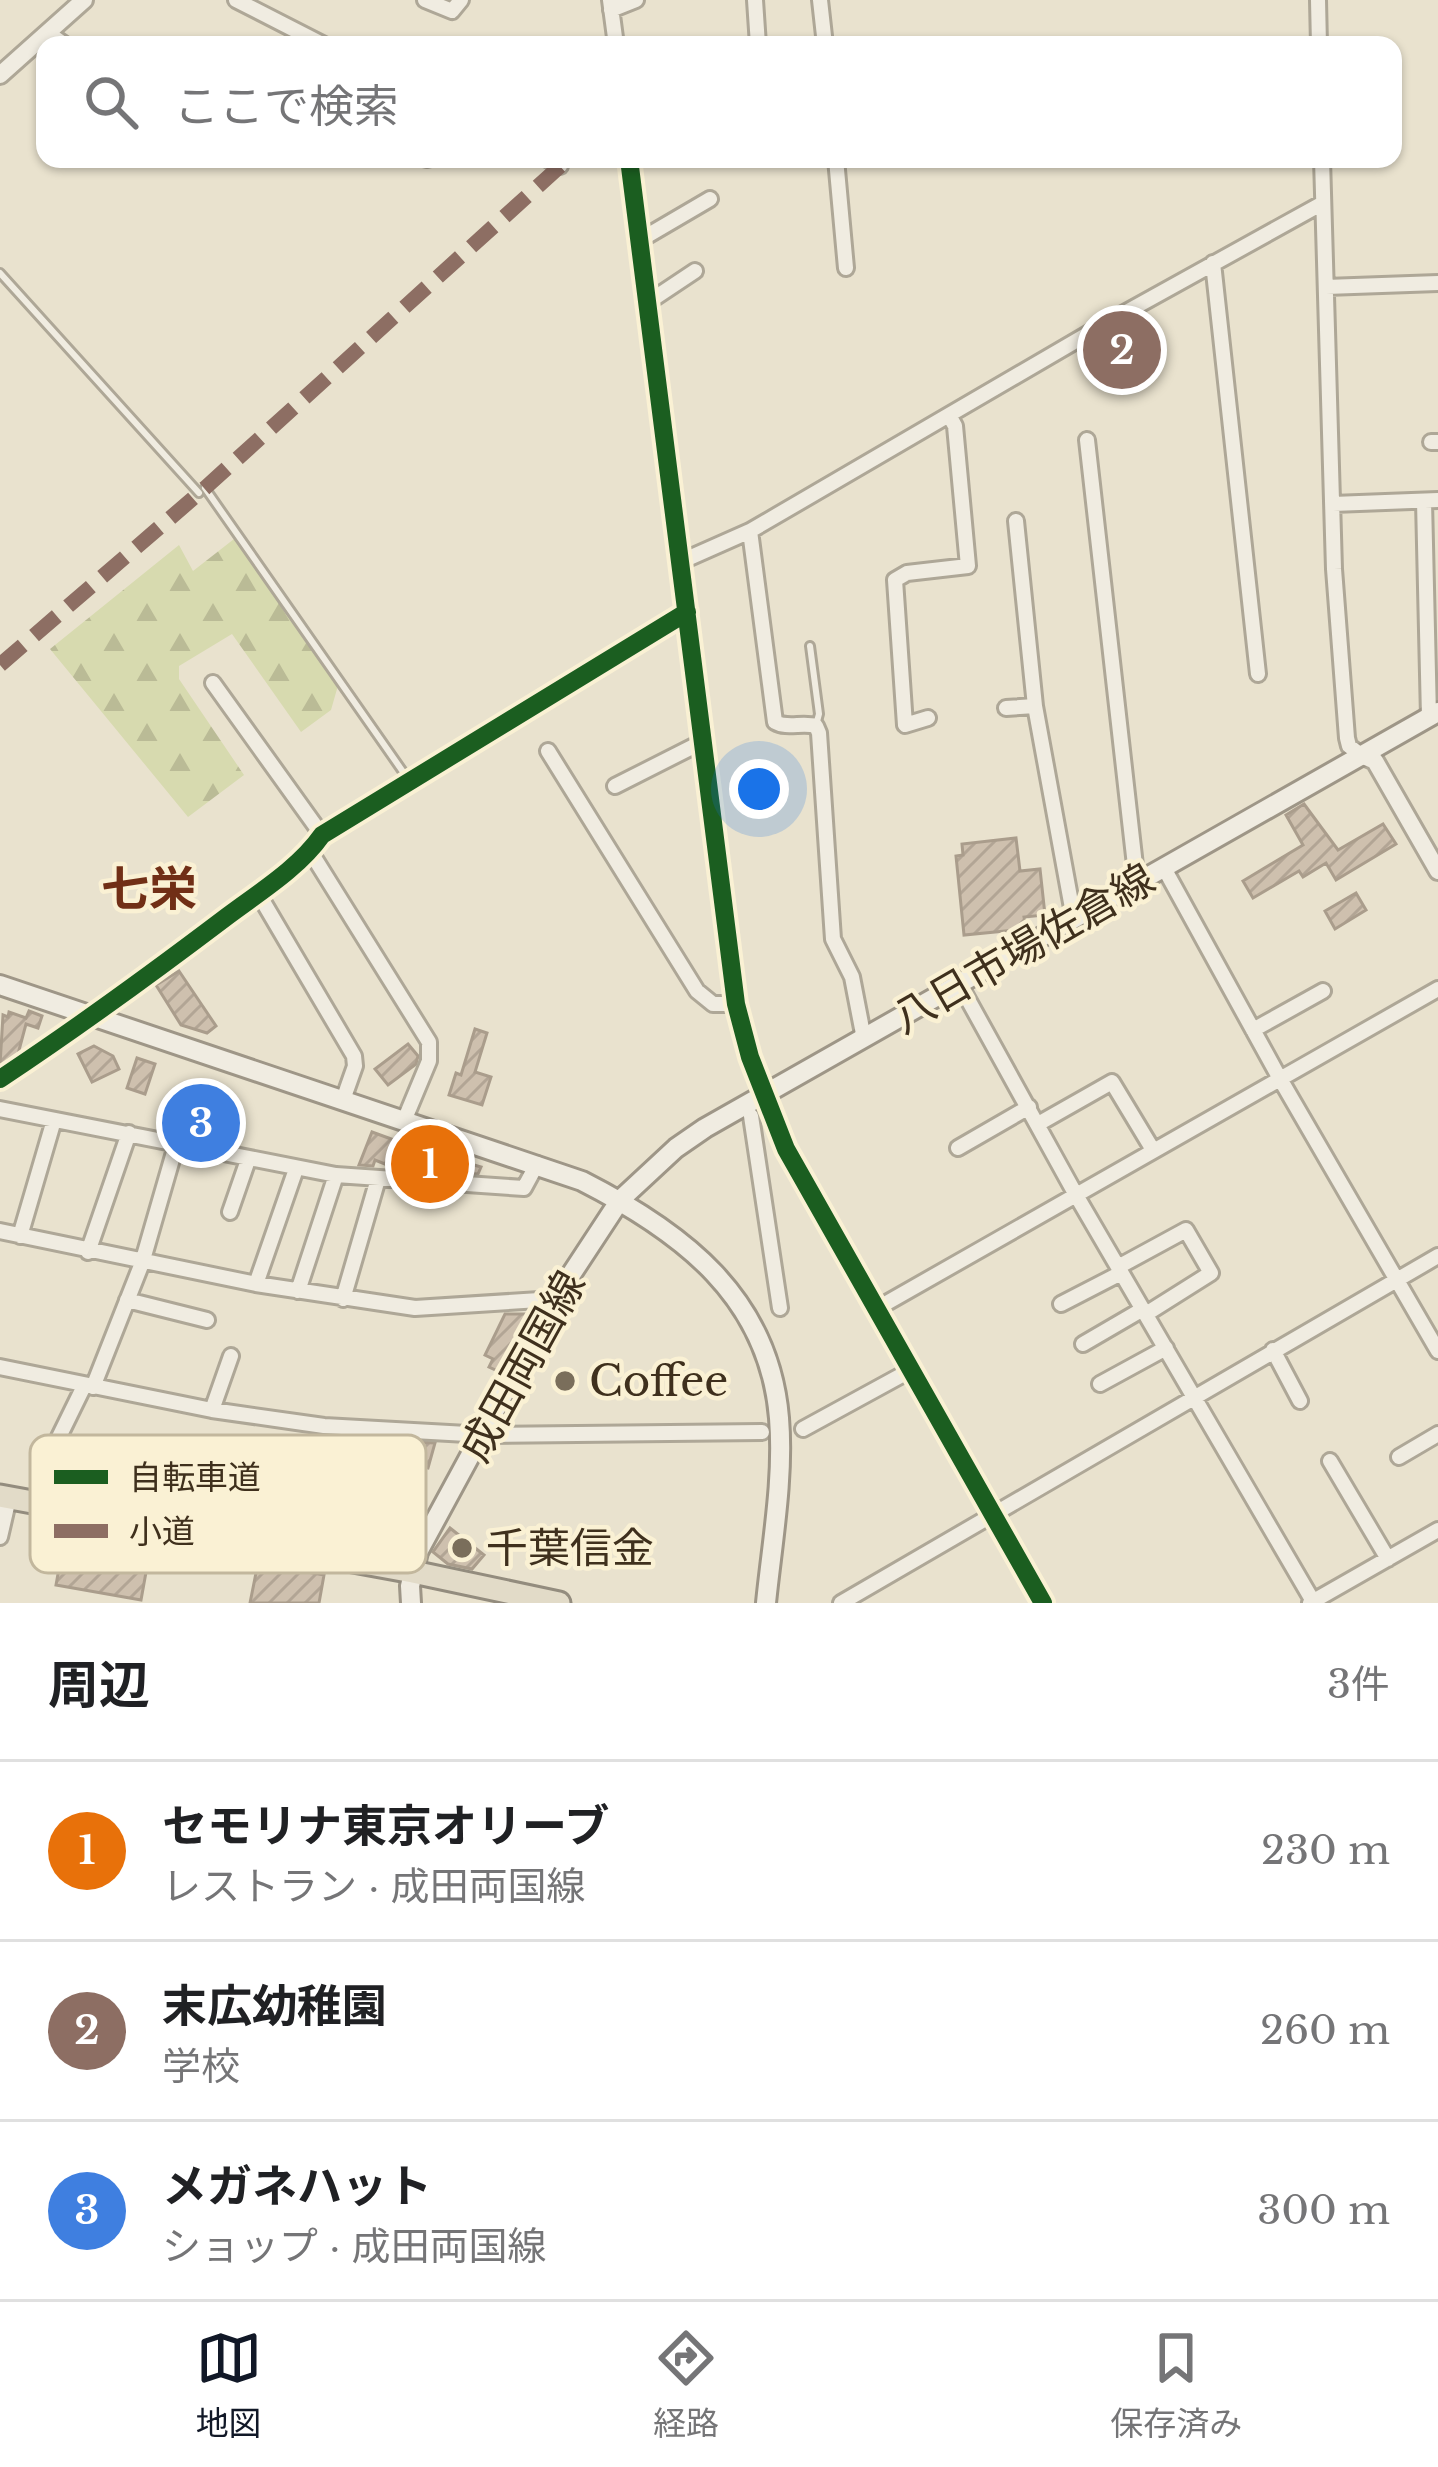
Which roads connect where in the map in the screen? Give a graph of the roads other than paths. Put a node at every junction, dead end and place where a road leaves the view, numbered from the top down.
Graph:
1 (84, 0) edge
2 (236, 0) edge
3 (424, 0) edge
4 (461, 0) edge
5 (636, 0) edge
6 (755, 0) edge
7 (820, 0) edge
8 (1318, 0) edge
9 (611, 5) edge
10 (48, 33) junction
11 (45, 36) edge
12 (52, 36) edge
13 (306, 36) edge
14 (615, 36) edge
15 (757, 36) edge
16 (824, 36) edge
17 (1319, 36) edge
18 (36, 44) edge
19 (0, 75) edge
20 (630, 168) edge
21 (837, 168) edge
22 (1322, 168) edge
23 (710, 199) dead end
24 (1323, 203) junction
25 (640, 240) junction
26 (1213, 263) junction
27 (847, 268) dead end
28 (695, 272) dead end
29 (0, 273) edge
30 (1438, 283) edge
31 (1326, 287) junction
32 (647, 303) junction
33 (950, 417) junction
34 (1087, 440) dead end
35 (1431, 500) edge
36 (1333, 504) junction
37 (1016, 521) dead end
38 (750, 531) junction
39 (680, 562) junction
40 (687, 613) junction
41 (810, 646) dead end
42 (1258, 674) dead end
43 (213, 682) dead end
44 (1035, 706) junction
45 (1006, 708) dead end
46 (1433, 715) edge
47 (928, 718) dead end
48 (816, 726) junction
49 (704, 741) junction
50 (548, 751) dead end
51 (1361, 755) junction
52 (409, 779) junction
53 (615, 786) dead end
54 (322, 835) junction
55 (310, 851) junction
56 (1164, 868) junction
57 (1438, 871) edge
58 (1137, 884) junction
59 (258, 893) junction
60 (1074, 919) junction
61 (0, 985) edge
62 (960, 985) junction
63 (1438, 989) edge
64 (1322, 991) dead end
65 (736, 1004) junction
66 (94, 1016) junction
67 (1253, 1030) junction
68 (864, 1039) junction
69 (1279, 1077) junction
70 (0, 1079) edge
71 (767, 1093) junction
72 (343, 1100) junction
73 (1029, 1107) junction
74 (0, 1109) edge
75 (751, 1116) dead end
76 (54, 1120) junction
77 (404, 1121) junction
78 (1037, 1124) junction
79 (129, 1133) junction
80 (177, 1142) junction
81 (958, 1148) dead end
82 (1153, 1150) junction
83 (248, 1160) junction
84 (537, 1164) junction
85 (296, 1169) junction
86 (336, 1175) junction
87 (378, 1178) junction
88 (1076, 1195) junction
89 (620, 1200) junction
90 (230, 1213) dead end
91 (0, 1231) edge
92 (20, 1236) junction
93 (88, 1252) junction
94 (1438, 1256) edge
95 (142, 1263) junction
96 (1120, 1270) junction
97 (1396, 1280) junction
98 (256, 1284) junction
99 (298, 1291) junction
100 (343, 1299) junction
101 (555, 1299) junction
102 (127, 1300) junction
103 (1061, 1304) dead end
104 (780, 1308) dead end
105 (876, 1310) junction
106 (1145, 1312) junction
107 (207, 1320) dead end
108 (1083, 1344) dead end
109 (1166, 1348) junction
110 (1437, 1348) edge
111 (1273, 1350) junction
112 (231, 1356) dead end
113 (0, 1367) edge
114 (911, 1370) junction
115 (1100, 1384) dead end
116 (89, 1386) junction
117 (1193, 1396) junction
118 (1300, 1401) dead end
119 (212, 1410) junction
120 (803, 1429) dead end
121 (762, 1432) dead end
122 (1438, 1434) edge
123 (60, 1435) edge
124 (485, 1435) junction
125 (1399, 1457) dead end
126 (1330, 1461) dead end
127 (4, 1497) edge
128 (991, 1513) junction
129 (1438, 1530) edge
130 (0, 1538) edge
131 (426, 1538) edge
132 (1388, 1559) junction
133 (412, 1573) edge
134 (417, 1573) edge
135 (1312, 1602) edge
136 (411, 1603) edge
137 (559, 1603) edge
138 (766, 1603) edge
139 (841, 1603) edge
140 (1042, 1603) edge

1 - 10 street
2 - 13 street
3 - 4 street
5 - 9 street
6 - 15 street
7 - 16 street
8 - 17 street
9 - 14 street
10 - 11 street
10 - 12 street
18 - 19 street
20 - 25 street
21 - 27 street
22 - 24 street
23 - 25 street
24 - 26 street
24 - 31 street
25 - 32 street
26 - 33 street
26 - 42 street
28 - 32 street
29 - 52 lane
30 - 31 street
31 - 36 street
32 - 39 street
33 - 38 street
33 - 47 street
34 - 58 street
35 - 36 street
35 - 46 street
36 - 51 street
37 - 44 street
38 - 39 street
38 - 48 street
39 - 40 street
40 - 49 street
40 - 52 street
41 - 48 lane
43 - 54 street
44 - 45 street
44 - 60 street
46 - 51 main road, 八日市場佐倉線
48 - 68 street
49 - 53 street
49 - 65 street
50 - 65 street
51 - 56 main road, 八日市場佐倉線
51 - 57 street
52 - 54 street
54 - 55 street
55 - 59 street
55 - 77 street
56 - 58 main road, 八日市場佐倉線
56 - 67 street
58 - 60 main road, 八日市場佐倉線
59 - 66 street
59 - 72 street
60 - 62 main road, 八日市場佐倉線
61 - 66 main road
62 - 68 main road, 八日市場佐倉線
62 - 73 street
63 - 69 street
64 - 67 street
65 - 71 street
66 - 70 street
66 - 72 main road
67 - 69 street
68 - 71 main road, 八日市場佐倉線
69 - 82 street
69 - 97 street
71 - 89 main road, 八日市場佐倉線
71 - 105 street
72 - 77 main road
73 - 78 street
73 - 81 street
74 - 76 street
75 - 104 street
76 - 79 street
76 - 92 street
77 - 84 main road
78 - 82 street
78 - 88 street
79 - 80 street
79 - 93 street
80 - 83 street
80 - 95 street
82 - 88 street
83 - 85 street
83 - 90 street
84 - 87 street
84 - 89 main road
85 - 86 street
85 - 98 street
86 - 87 street
86 - 99 street
87 - 100 street
88 - 96 street
88 - 105 street
89 - 101 main road, 成田両国線
89 - 138 main road
91 - 92 street
92 - 93 street
93 - 95 street
94 - 97 street
95 - 98 street
95 - 102 street
96 - 103 street
96 - 106 street
96 - 106 street
97 - 110 street
97 - 111 street
98 - 99 street
99 - 100 street
100 - 101 street
101 - 124 main road, 成田両国線
102 - 107 street
102 - 116 street
105 - 114 street
106 - 108 street
106 - 109 street
109 - 115 street
109 - 117 street
111 - 117 street
111 - 118 street
112 - 119 street
113 - 116 street
114 - 120 street
114 - 128 street
116 - 119 street
116 - 123 street
117 - 128 street
117 - 135 street
119 - 124 street
121 - 124 street
122 - 125 street
124 - 131 main road, 成田両国線
126 - 132 street
127 - 130 street
128 - 139 street
128 - 140 street
129 - 132 street
132 - 135 street
133 - 136 main road, 成田両国線
134 - 137 highway

